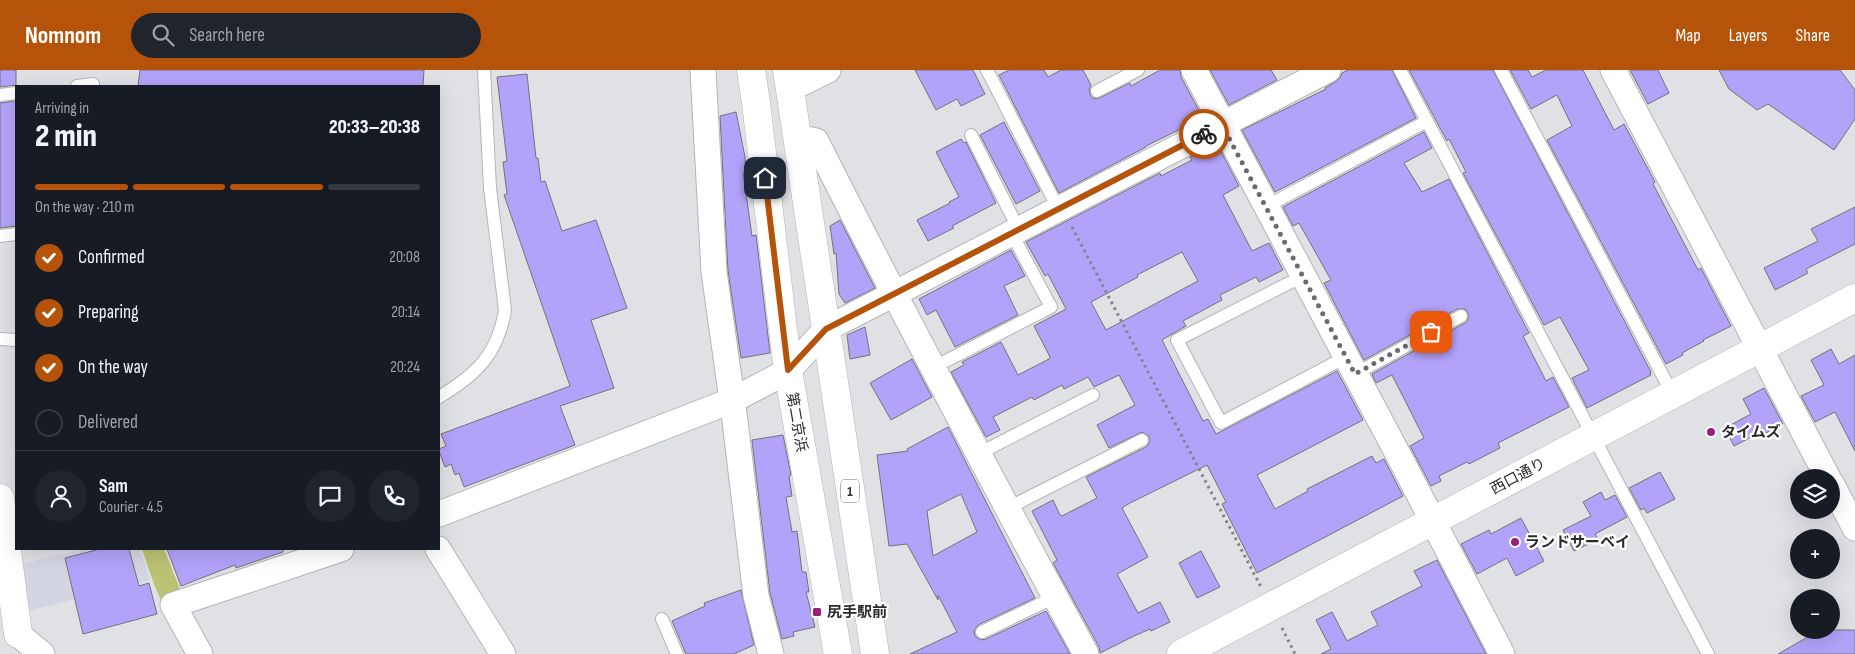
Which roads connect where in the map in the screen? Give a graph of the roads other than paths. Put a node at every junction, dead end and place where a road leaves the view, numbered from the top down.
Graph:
1 (484, 70) edge
2 (703, 70) edge
3 (751, 70) edge
4 (828, 70) edge
5 (987, 70) edge
6 (1138, 70) edge
7 (1194, 70) edge
8 (1400, 70) edge
9 (1501, 70) edge
10 (1613, 70) edge
11 (1314, 73) edge
12 (789, 80) edge
13 (93, 84) dead end
14 (85, 85) edge
15 (1097, 91) dead end
16 (15, 93) edge
17 (0, 95) edge
18 (1427, 120) junction
19 (1222, 125) junction
20 (971, 135) dead end
21 (797, 137) junction
22 (1265, 207) junction
23 (1060, 208) junction
24 (1016, 232) junction
25 (15, 234) edge
26 (0, 236) edge
27 (1303, 276) junction
28 (893, 294) junction
29 (1855, 298) edge
30 (1461, 316) dead end
31 (826, 329) junction
32 (0, 339) edge
33 (15, 340) edge
34 (1760, 348) junction
35 (1350, 366) junction
36 (932, 368) junction
37 (788, 370) junction
38 (1093, 395) dead end
39 (1672, 395) junction
40 (440, 396) edge
41 (732, 400) junction
42 (1593, 436) junction
43 (1142, 440) dead end
44 (978, 454) junction
45 (1823, 469) edge
46 (0, 498) edge
47 (1840, 500) edge
48 (1006, 509) junction
49 (440, 514) edge
50 (1432, 521) junction
51 (1855, 528) edge
52 (338, 550) edge
53 (439, 550) edge
54 (1055, 597) junction
55 (662, 619) dead end
56 (982, 632) dead end
57 (18, 634) joint
58 (42, 654) edge
59 (200, 654) edge
60 (503, 654) edge
61 (677, 654) edge
62 (771, 654) edge
63 (838, 654) edge
64 (875, 654) edge
65 (1086, 654) edge
66 (1181, 654) edge
67 (1502, 654) edge
68 (1708, 654) edge

1 - 40 lane
2 - 41 street
3 - 37 main road, 第二京浜
4 - 12 street
5 - 23 lane
6 - 15 lane
7 - 19 street
8 - 18 lane
9 - 39 lane
10 - 34 street
11 - 19 street
12 - 21 main road, 1
13 - 14 lane
16 - 17 lane
18 - 22 lane
18 - 42 lane
19 - 22 street
19 - 23 street
20 - 24 lane
21 - 28 street
21 - 31 main road, 1
22 - 27 street
23 - 24 street
24 - 28 street
24 - 36 lane
25 - 26 lane
27 - 35 street
27 - 35 lane
28 - 31 street
28 - 36 street
29 - 34 main road, 西口通り
30 - 35 lane
31 - 37 street
31 - 64 main road, 1
32 - 33 lane
34 - 39 main road, 西口通り
34 - 45 street
35 - 50 street
36 - 44 street
37 - 41 street
37 - 63 main road, 第二京浜
38 - 44 lane
39 - 42 main road, 西口通り
41 - 49 street
41 - 62 street
42 - 50 main road, 西口通り
42 - 68 lane
43 - 48 lane
44 - 48 street
46 - 57 main road
47 - 51 street
48 - 54 street
50 - 66 main road, 西口通り
50 - 67 street
52 - 59 street
53 - 60 street
54 - 56 lane
54 - 65 street
55 - 61 lane
57 - 58 street

